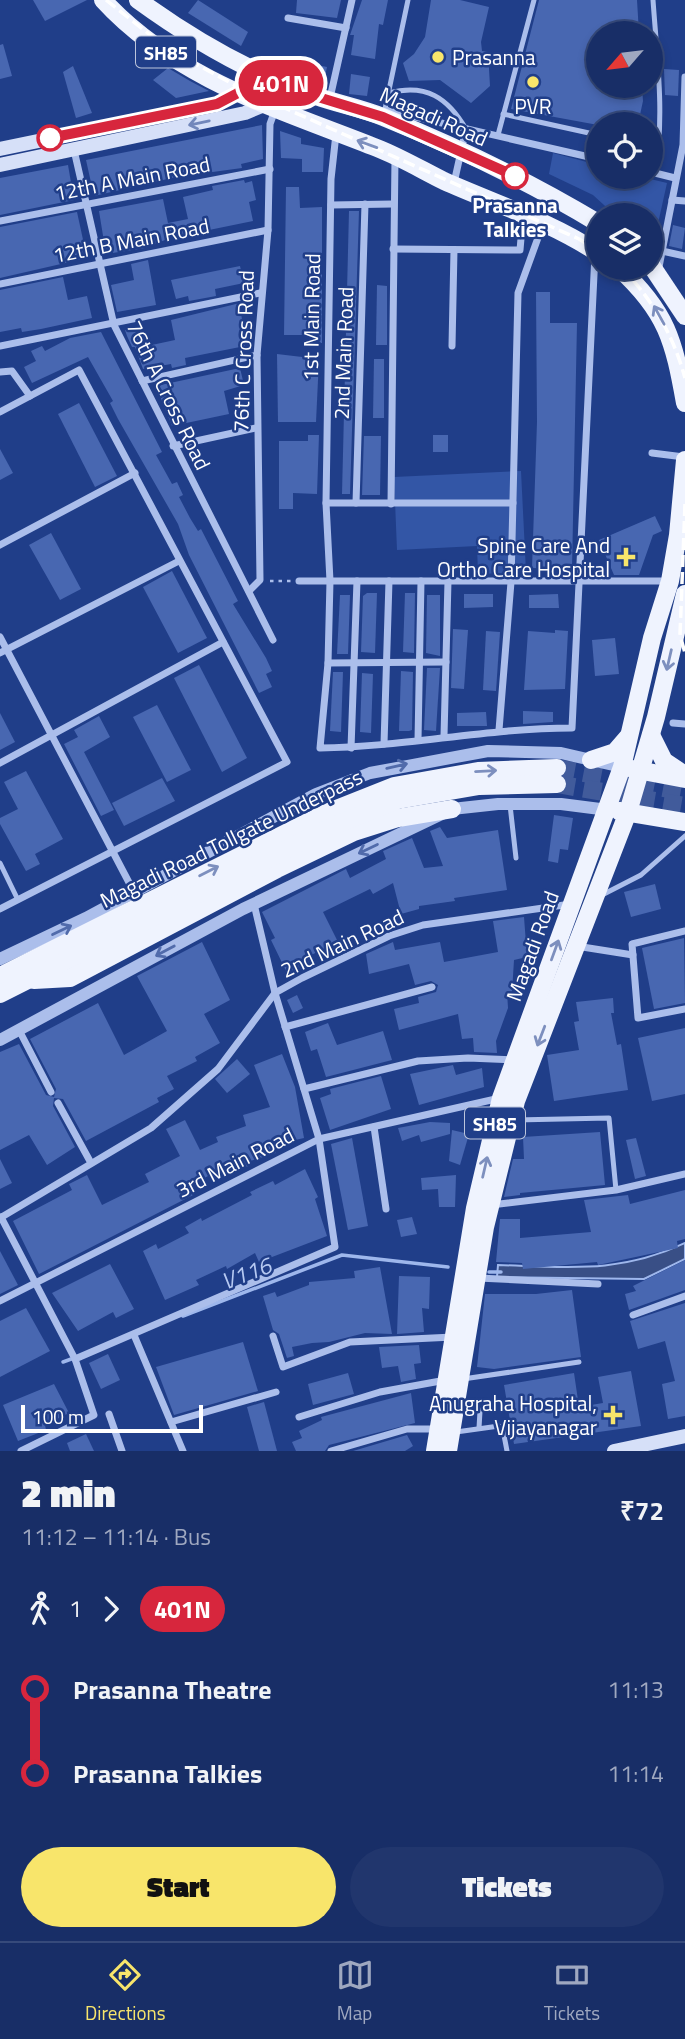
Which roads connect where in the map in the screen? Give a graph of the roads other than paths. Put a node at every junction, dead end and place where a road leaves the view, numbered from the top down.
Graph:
1 (103, 0) edge
2 (352, 0) edge
3 (408, 0) edge
4 (534, 0) edge
5 (653, 0) edge
6 (145, 2) edge
7 (288, 18) dead end
8 (346, 28) junction
9 (253, 70) junction
10 (685, 77) edge
11 (284, 84) junction
12 (685, 85) edge
13 (238, 93) junction
14 (389, 93) junction
15 (330, 100) junction
16 (270, 107) junction
17 (381, 112) junction
18 (659, 112) edge
19 (503, 114) junction
20 (466, 129) junction
21 (586, 132) edge
22 (336, 133) junction
23 (498, 135) junction
24 (684, 145) edge
25 (0, 149) edge
26 (74, 150) junction
27 (463, 153) junction
28 (586, 156) edge
29 (396, 157) junction
30 (0, 165) edge
31 (270, 169) junction
32 (663, 175) edge
33 (675, 178) junction
34 (454, 185) junction
35 (672, 200) junction
36 (685, 201) edge
37 (86, 204) junction
38 (365, 204) junction
39 (393, 204) junction
40 (331, 205) junction
41 (523, 215) junction
42 (586, 216) edge
43 (0, 221) edge
44 (543, 223) junction
45 (268, 230) junction
46 (663, 238) edge
47 (586, 246) edge
48 (393, 249) junction
49 (454, 250) junction
50 (685, 256) edge
51 (663, 262) edge
52 (97, 265) junction
53 (663, 274) edge
54 (595, 280) edge
55 (630, 280) edge
56 (0, 284) edge
57 (260, 293) junction
58 (685, 316) edge
59 (114, 325) junction
60 (0, 346) edge
61 (452, 346) dead end
62 (257, 355) junction
63 (0, 372) edge
64 (142, 381) junction
65 (30, 396) junction
66 (685, 403) edge
67 (0, 412) edge
68 (256, 428) junction
69 (173, 446) junction
70 (652, 453) dead end
71 (685, 458) edge
72 (135, 473) junction
73 (326, 503) junction
74 (356, 503) junction
75 (513, 503) junction
76 (391, 504) junction
77 (0, 545) edge
78 (179, 561) junction
79 (330, 580) junction
80 (357, 580) junction
81 (299, 581) road end
82 (389, 581) junction
83 (421, 581) junction
84 (448, 581) junction
85 (511, 581) junction
86 (577, 581) junction
87 (670, 581) junction
88 (249, 591) junction
89 (685, 594) edge
90 (0, 637) edge
91 (273, 640) dead end
92 (223, 642) junction
93 (3, 651) edge
94 (328, 663) junction
95 (354, 663) junction
96 (386, 663) junction
97 (419, 663) junction
98 (446, 663) junction
99 (673, 723) dead end
100 (685, 724) edge
101 (499, 730) junction
102 (631, 733) junction
103 (444, 736) junction
104 (651, 736) junction
105 (52, 737) junction
106 (418, 740) junction
107 (384, 744) junction
108 (351, 748) junction
109 (591, 760) junction
110 (0, 763) edge
111 (622, 767) junction
112 (641, 771) junction
113 (557, 776) tunnel mouth
114 (685, 777) edge
115 (510, 804) junction
116 (452, 809) junction
117 (608, 810) junction
118 (628, 813) junction
119 (685, 822) edge
120 (685, 835) edge
121 (112, 850) junction
122 (516, 858) dead end
123 (0, 863) edge
124 (134, 892) junction
125 (18, 900) junction
126 (593, 900) junction
127 (254, 904) junction
128 (572, 904) junction
129 (0, 909) edge
130 (685, 931) edge
131 (575, 946) junction
132 (633, 955) junction
133 (10, 968) edge
134 (432, 987) dead end
135 (275, 993) junction
136 (0, 994) edge
137 (685, 1009) edge
138 (285, 1027) junction
139 (19, 1030) junction
140 (0, 1040) edge
141 (514, 1060) junction
142 (304, 1089) junction
143 (51, 1092) dead end
144 (501, 1098) junction
145 (58, 1104) dead end
146 (511, 1120) junction
147 (374, 1126) junction
148 (319, 1139) junction
149 (91, 1163) junction
150 (685, 1174) edge
151 (616, 1190) junction
152 (490, 1205) junction
153 (386, 1209) dead end
154 (1, 1218) edge
155 (477, 1278) junction
156 (37, 1282) junction
157 (598, 1284) dead end
158 (685, 1296) edge
159 (0, 1301) edge
160 (633, 1315) dead end
161 (133, 1335) junction
162 (273, 1336) dead end
163 (454, 1337) junction
164 (76, 1359) junction
165 (579, 1362) dead end
166 (454, 1380) junction
167 (276, 1392) dead end
168 (456, 1405) junction
169 (109, 1414) dead end
170 (299, 1417) dead end
171 (170, 1422) junction
172 (479, 1429) junction
173 (446, 1430) junction
174 (685, 1436) edge
175 (634, 1449) edge
176 (21, 1451) edge
177 (122, 1451) edge
178 (183, 1451) edge
179 (331, 1451) edge
180 (435, 1451) edge
181 (448, 1451) edge
182 (507, 1451) edge
183 (614, 1451) edge

1 - 13 main road, SH85
2 - 8 street
3 - 14 lane
4 - 19 lane
5 - 18 lane
6 - 9 main road, Magadi Road / SH85
7 - 8 street
8 - 15 street
9 - 11 main road, Magadi Road / SH85
9 - 13 main road
10 - 12 street
11 - 15 main road, Magadi Road / SH85
11 - 16 main road
12 - 24 street
13 - 16 main road, SH85
13 - 25 main road
14 - 17 lane
14 - 20 lane
15 - 17 main road, Magadi Road / SH85
16 - 22 main road, SH85
16 -> 26 main road
16 - 31 street, 76th C Cross Road
17 - 20 street
17 - 27 main road, Magadi Road / SH85
19 - 21 lane
19 - 23 lane
20 - 23 street
20 - 27 street
29 -> 22 main road, SH85
22 - 40 street, 1st Main Road
23 - 28 street
24 - 33 street
26 - 30 main road
26 - 37 street, 76th A Cross Road
27 - 34 street
27 - 42 main road, Magadi Road / SH85
29 - 34 main road, SH85
29 - 39 street
31 - 37 street, 12th A Main Road
31 - 45 street, 76th C Cross Road
32 - 33 street
33 - 35 street
34 - 41 main road, SH85
35 - 36 street
35 - 46 street
37 - 43 street, 12th A Main Road
37 - 52 street, 76th A Cross Road
38 - 39 street
38 - 40 street
38 - 74 street, 2nd Main Road
39 - 48 street
40 - 73 street, 1st Main Road
41 - 44 main road, SH85
41 - 49 street
44 - 47 main road, SH85
44 - 75 street
45 - 52 street, 12th B Main Road
45 - 57 street, 76th C Cross Road
48 - 49 street
48 - 76 street
49 - 61 street
50 - 51 street
52 - 56 street, 12th B Main Road
52 - 59 street, 76th A Cross Road
53 - 58 main road
54 - 86 street
66 -> 55 main road
57 - 59 street
57 - 62 street, 76th C Cross Road
59 - 60 street
59 - 64 street, 76th A Cross Road
62 - 64 street
62 - 68 street, 76th C Cross Road
63 - 65 street
64 - 69 street, 76th A Cross Road
65 - 67 street
65 - 72 street
68 - 69 street
68 - 88 street, 76th C Cross Road
69 - 88 street, 76th A Cross Road
70 - 71 street
71 - 87 main road, Magadi Road / SH85
72 - 77 street
72 - 78 street
73 - 74 street
73 - 79 street, 1st Main Road
74 - 76 street
75 - 76 street
75 - 85 street
78 - 92 street
78 - 93 street
79 - 80 street
79 - 81 street
79 - 94 street, 1st Main Road
80 - 82 street
80 - 95 street
82 - 83 street
82 - 96 street
83 - 84 street
83 - 97 street
84 - 85 street
84 - 98 street
85 - 86 street
85 - 101 street
86 - 87 street
86 - 101 street
87 - 102 main road, Magadi Road / SH85
88 - 91 street, 76th A Cross Road
89 -> 104 main road, Magadi Road / SH85
90 - 93 street
92 - 105 street
92 - 121 street
93 - 105 street
94 - 95 street
94 - 108 street, 1st Main Road
95 - 96 street
95 - 108 street
96 - 97 street
96 - 107 street
97 - 98 street
97 - 106 street
98 - 103 street
99 - 100 street
101 - 103 street
102 - 109 main road
102 - 111 main road, Magadi Road / SH85
103 - 106 street
104 - 112 main road, Magadi Road / SH85
104 - 114 main road
105 - 110 street
105 - 121 street
106 - 107 street
107 - 108 street
109 - 111 street
124 -> 109 street
111 - 112 main road
111 - 117 main road, Magadi Road / SH85
112 - 114 main road
112 - 118 main road, Magadi Road / SH85
113 - 133 main road, Magadi Road Tollgate Underpass
115 - 116 street
115 - 117 street
115 - 122 lane
116 -> 127 street
116 - 133 main road
117 - 118 main road
117 - 128 main road, Magadi Road / SH85
118 - 119 main road
118 - 126 main road, Magadi Road / SH85
120 - 126 lane
121 - 124 street
121 - 125 street
123 - 125 lane
133 -> 124 street
125 - 129 street
126 - 131 main road, Magadi Road / SH85
127 - 135 street
127 -> 139 street
128 - 135 street, 2nd Main Road
141 -> 128 main road, Magadi Road / SH85
130 - 132 street
131 - 132 street
131 -> 146 main road, Magadi Road / SH85
132 - 137 street
133 - 136 main road, Magadi Road Tollgate Underpass
134 - 138 street
135 - 138 street
135 - 149 street, 2nd Main Road
138 - 142 street
139 - 140 street
139 - 143 street
141 - 142 street
141 - 144 main road, Magadi Road / SH85
142 - 148 street
144 - 147 street, 3rd Main Road
163 -> 144 main road, Magadi Road / SH85
145 - 149 street
146 - 151 lane
146 - 152 main road, Magadi Road / SH85
147 - 148 street, 3rd Main Road
147 - 153 street
148 - 156 street, 3rd Main Road
148 - 161 street
149 - 154 street, 2nd Main Road
150 - 151 street
151 - 152 street
152 - 155 main road, Magadi Road / SH85
154 - 156 street
155 - 157 street
155 - 166 main road, Magadi Road / SH85
156 - 159 street, 3rd Main Road
156 - 164 street
158 - 160 street
161 - 164 street
161 - 171 street
162 - 163 street
163 - 166 main road, Magadi Road / SH85
164 - 176 street
165 - 166 lane
166 - 168 main road, Magadi Road / SH85
166 - 170 street
166 - 173 main road, Magadi Road / SH85
167 - 171 street
168 - 172 lane
168 - 173 main road, Magadi Road / SH85
169 - 177 street
171 - 178 street
172 - 173 lane
172 - 182 lane
173 - 179 street
173 - 180 main road, Magadi Road / SH85
173 - 181 main road, Magadi Road / SH85
174 - 175 main road
175 - 183 main road

